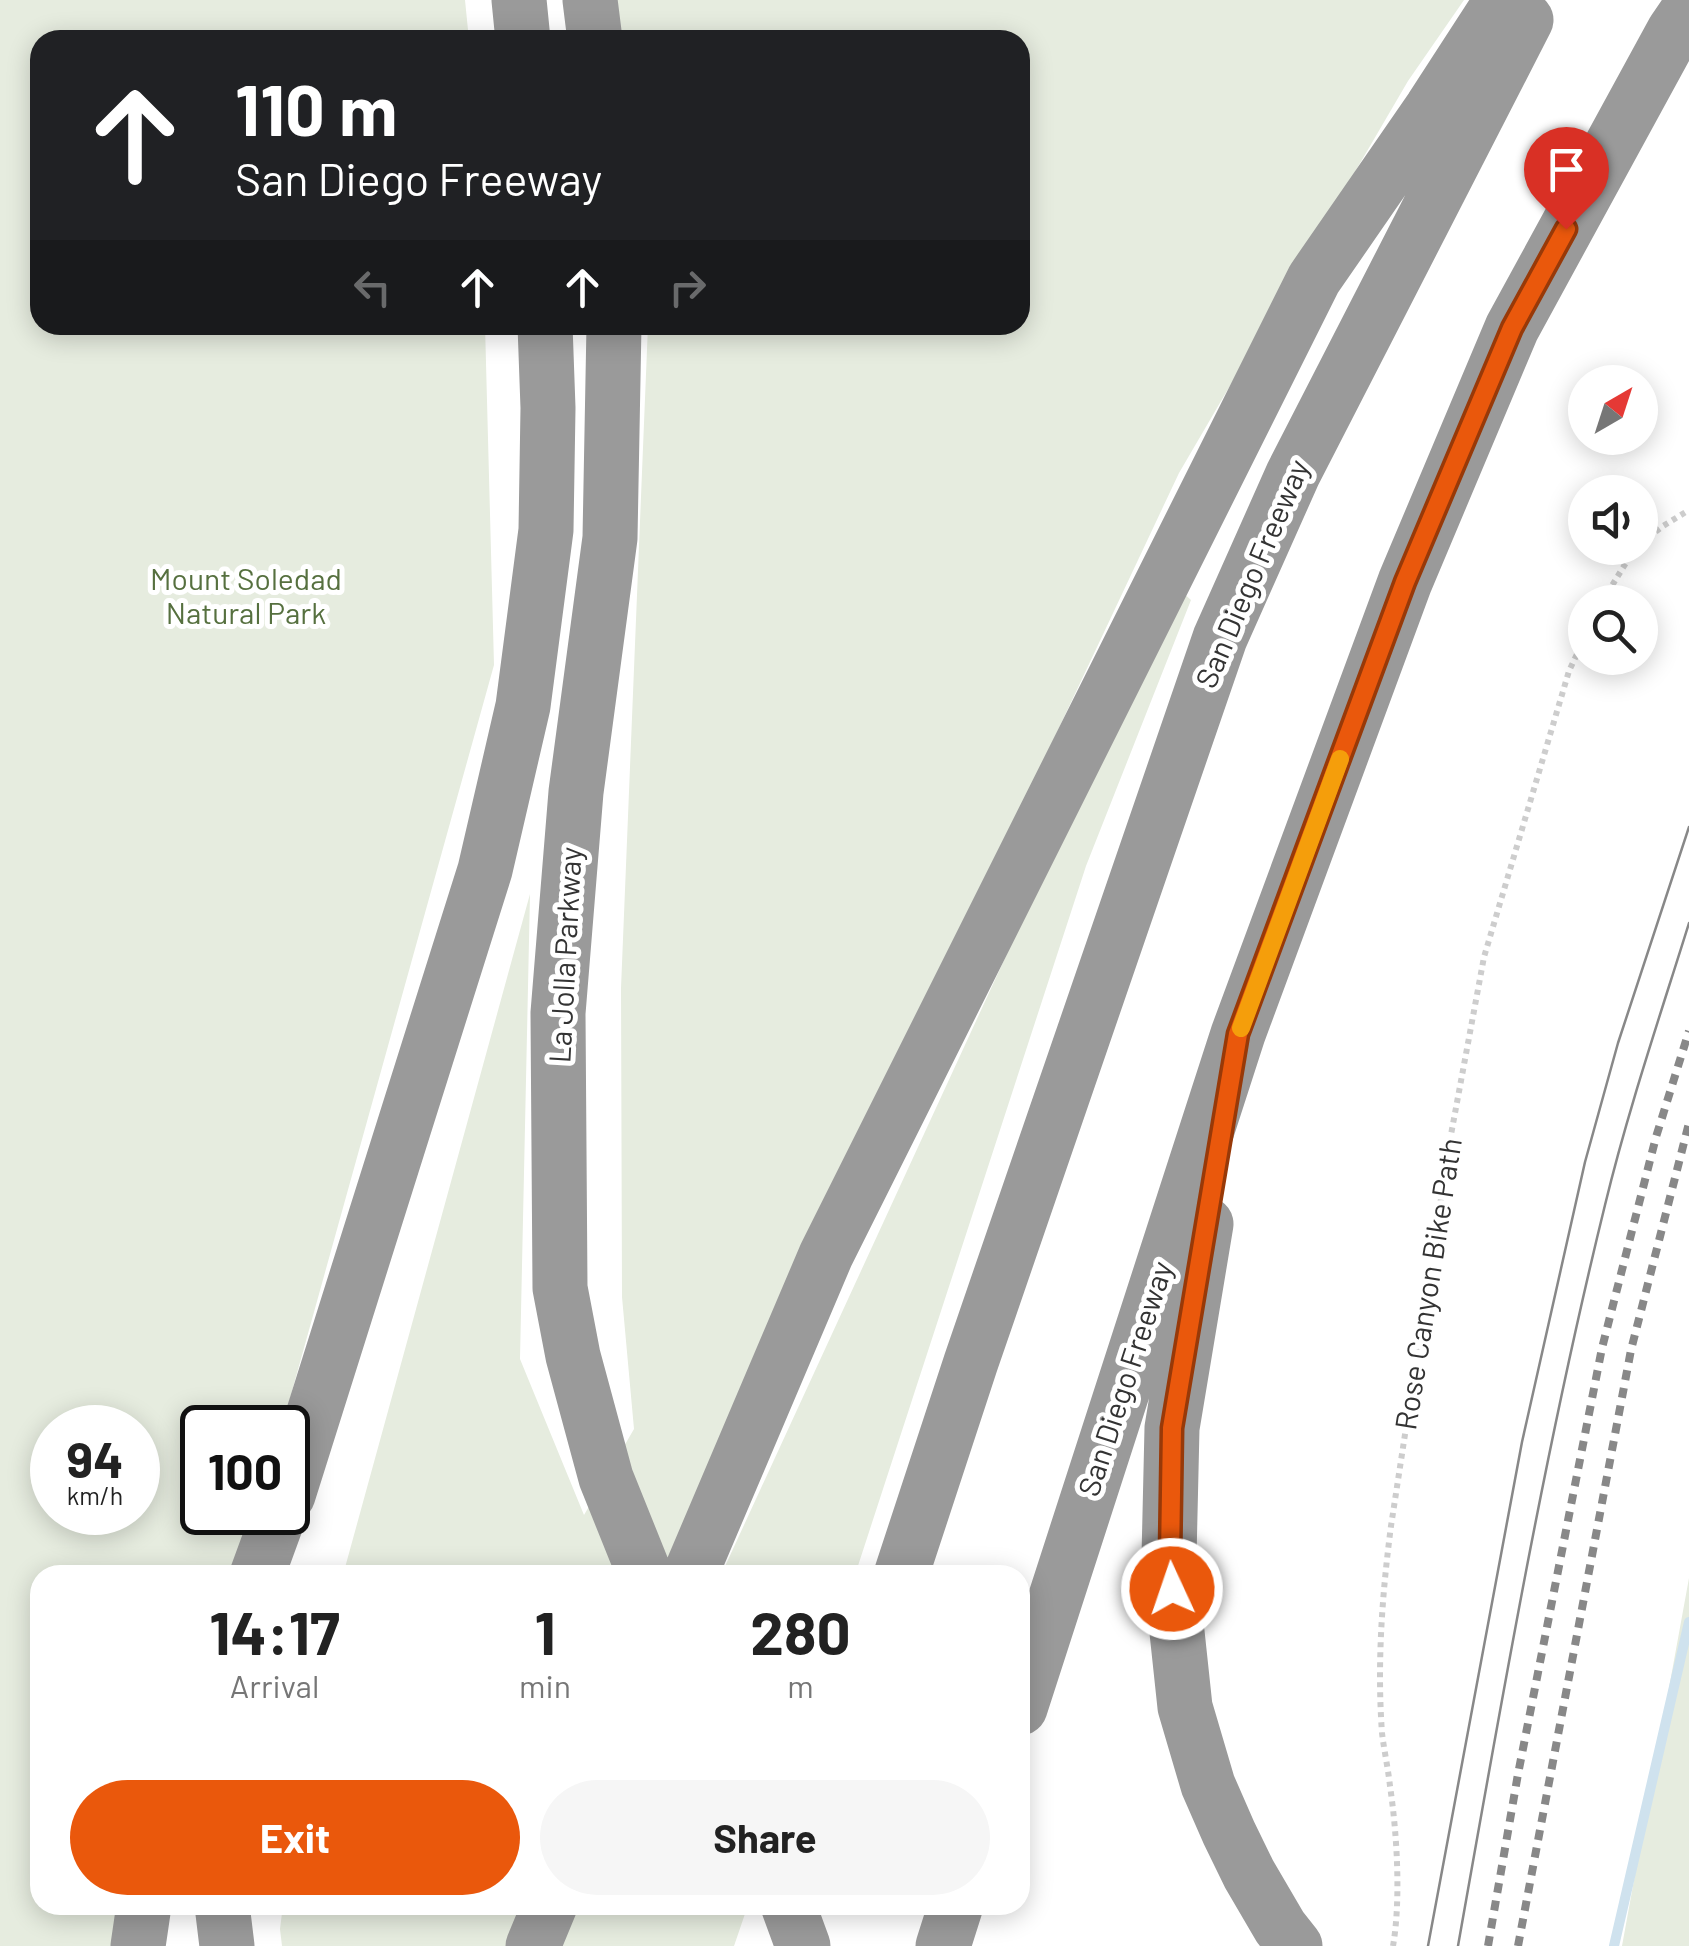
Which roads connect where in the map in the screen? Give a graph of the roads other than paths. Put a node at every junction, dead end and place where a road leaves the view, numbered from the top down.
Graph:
1 (518, 0) edge
2 (590, 0) edge
3 (1502, 0) edge
4 (1537, 0) edge
5 (1689, 9) edge
6 (522, 30) edge
7 (594, 30) edge
8 (545, 335) edge
9 (614, 335) edge
10 (1238, 1034) junction
11 (310, 1422) edge
12 (273, 1535) edge
13 (263, 1565) edge
14 (641, 1565) edge
15 (694, 1565) edge
16 (904, 1565) edge
17 (1030, 1677) edge
18 (143, 1915) edge
19 (223, 1915) edge
20 (546, 1915) edge
21 (787, 1915) edge
22 (793, 1915) edge
23 (810, 1915) edge
24 (953, 1915) edge
25 (138, 1946) edge
26 (227, 1946) edge
27 (533, 1946) edge
28 (779, 1946) edge
29 (803, 1946) edge
30 (825, 1946) edge
31 (943, 1946) edge
32 (1295, 1946) edge

1 - 6 highway
2 - 7 highway
3 - 15 highway
4 - 16 highway, San Diego Freeway
5 - 10 highway, San Diego Freeway
8 - 11 highway
9 - 14 highway, La Jolla Parkway
10 - 17 highway, San Diego Freeway
10 - 32 highway
12 - 13 highway
18 - 25 highway
19 - 26 highway
20 - 27 highway
21 - 28 highway
22 - 29 highway, bridge
23 - 30 highway
24 - 31 highway

